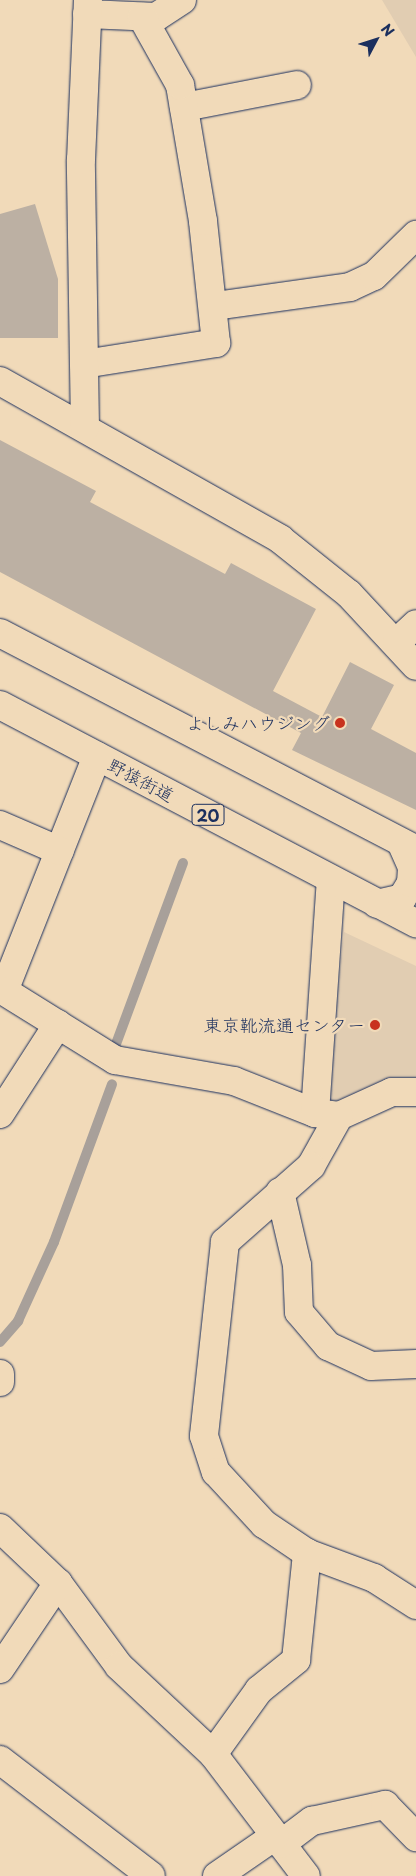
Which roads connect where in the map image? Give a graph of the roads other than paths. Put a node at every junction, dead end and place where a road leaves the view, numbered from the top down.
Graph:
1 (182, 0) edge
2 (88, 7) edge
3 (142, 17) junction
4 (297, 85) dead end
5 (184, 107) junction
6 (416, 235) edge
7 (215, 306) junction
8 (84, 364) junction
9 (0, 381) edge
10 (85, 428) junction
11 (0, 633) edge
12 (407, 633) edge
13 (416, 666) edge
14 (0, 705) edge
15 (97, 756) junction
16 (0, 825) edge
17 (409, 846) edge
18 (60, 851) junction
19 (331, 880) junction
20 (377, 904) junction
21 (416, 924) edge
22 (58, 1024) junction
23 (416, 1092) edge
24 (0, 1114) edge
25 (327, 1114) junction
26 (280, 1192) junction
27 (416, 1364) edge
28 (0, 1374) edge
29 (0, 1382) edge
30 (0, 1528) edge
31 (307, 1553) junction
32 (58, 1583) junction
33 (416, 1605) edge
34 (0, 1669) edge
35 (213, 1754) junction
36 (0, 1760) edge
37 (416, 1837) edge
38 (278, 1840) junction
39 (151, 1876) edge
40 (217, 1876) edge
41 (306, 1876) edge

1 - 3 street
2 - 3 street
2 - 8 street
3 - 5 street
4 - 5 street
5 - 7 street
6 - 7 street
7 - 8 street
8 - 10 street
9 - 10 street
10 - 12 street
11 - 17 street
12 - 13 street
14 - 15 street, 野猿街道 / 20
15 - 18 street
15 - 19 street, 野猿街道 / 20
16 - 18 street
17 - 20 street
18 - 22 street
19 - 20 street, 野猿街道 / 20
19 - 25 street
20 - 21 street, 野猿街道 / 20
22 - 24 street
22 - 25 street
23 - 25 street
25 - 26 street
26 - 27 street
26 - 31 street
28 - 29 street
30 - 32 street
31 - 33 street
31 - 35 street
32 - 34 street
32 - 35 street
35 - 38 street
36 - 39 street
37 - 38 street
38 - 40 street
38 - 41 street

